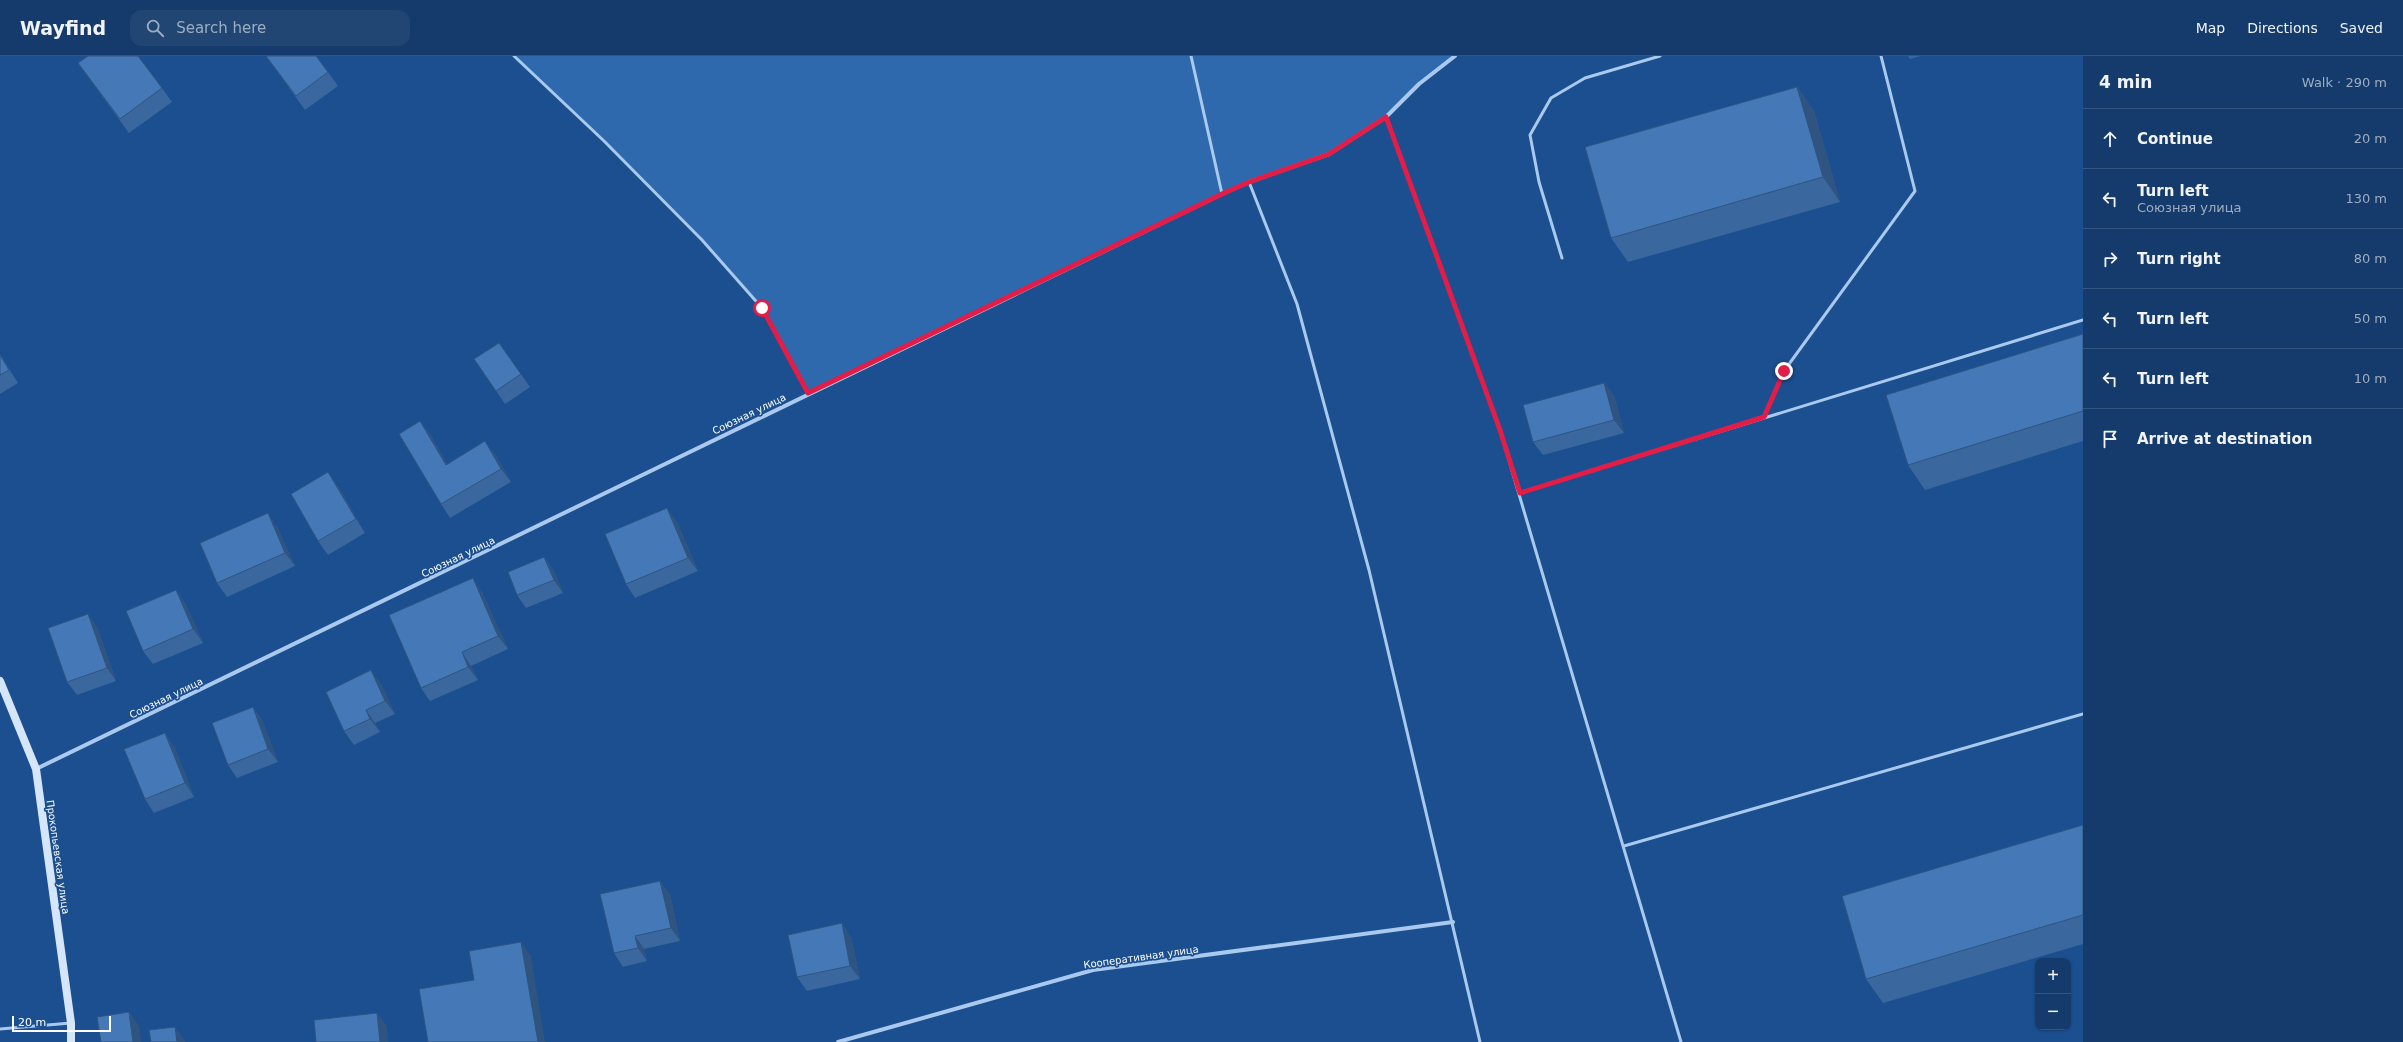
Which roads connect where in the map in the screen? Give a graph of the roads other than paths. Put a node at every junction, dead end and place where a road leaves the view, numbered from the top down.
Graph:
1 (514, 56) edge
2 (1191, 56) edge
3 (1455, 56) edge
4 (1660, 56) edge
5 (1881, 56) edge
6 (1386, 117) junction
7 (1249, 182) junction
8 (1222, 194) junction
9 (1562, 258) dead end
10 (2083, 320) edge
11 (808, 393) junction
12 (1764, 417) junction
13 (1520, 493) junction
14 (0, 681) edge
15 (2083, 714) edge
16 (36, 769) junction
17 (1624, 846) junction
18 (1453, 922) junction
19 (71, 1024) junction
20 (0, 1029) edge
21 (71, 1042) edge
22 (838, 1042) edge
23 (1480, 1042) edge
24 (1682, 1042) edge

1 - 11 lane
2 - 8 lane
3 - 6 street, Союзная улица
4 - 9 lane
5 - 12 lane
6 - 7 street, Союзная улица
6 - 13 lane
7 - 8 street, Союзная улица
7 - 18 lane
8 - 11 street, Союзная улица
10 - 12 lane
11 - 16 street, Союзная улица
12 - 13 lane
13 - 17 lane
14 - 16 main road, Прокопьевская улица
15 - 17 lane
16 - 19 main road, Прокопьевская улица
17 - 24 lane
18 - 22 street, Кооперативная улица
18 - 23 lane
19 - 20 lane
19 - 21 main road, Прокопьевская улица

